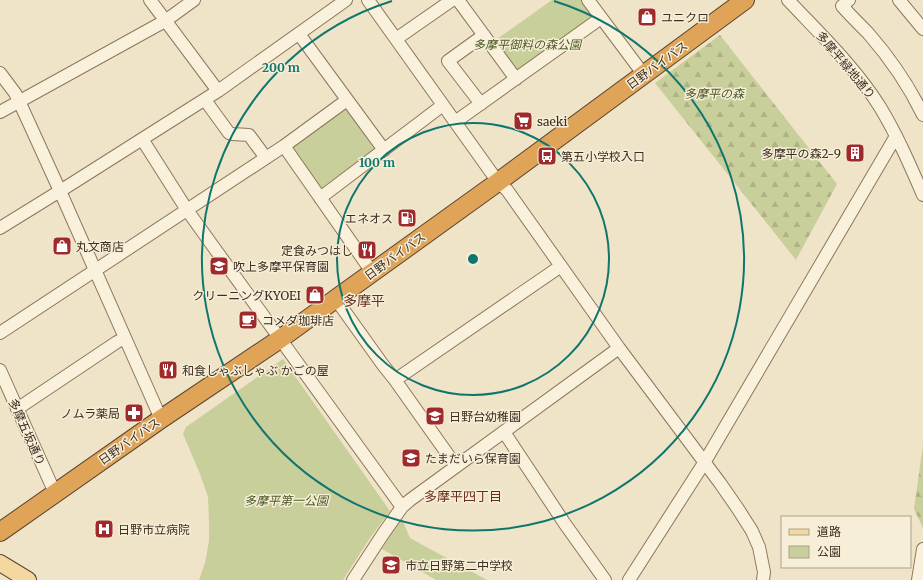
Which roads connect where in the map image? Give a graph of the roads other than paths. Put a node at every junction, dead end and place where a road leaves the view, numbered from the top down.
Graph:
1 (150, 0) edge
2 (194, 0) edge
3 (346, 0) edge
4 (368, 0) edge
5 (452, 0) edge
6 (458, 0) edge
7 (588, 0) edge
8 (745, 0) edge
9 (788, 0) edge
10 (849, 0) edge
11 (900, 0) edge
12 (601, 18) junction
13 (165, 21) junction
14 (923, 29) edge
15 (299, 34) junction
16 (484, 35) junction
17 (396, 39) junction
18 (0, 73) edge
19 (644, 75) junction
20 (516, 79) junction
21 (218, 91) junction
22 (205, 100) junction
23 (347, 100) junction
24 (19, 101) junction
25 (481, 104) junction
26 (443, 105) junction
27 (0, 112) edge
28 (923, 115) edge
29 (455, 122) junction
30 (896, 136) junction
31 (142, 139) junction
32 (284, 146) junction
33 (384, 150) junction
34 (266, 158) junction
35 (498, 182) junction
36 (60, 191) junction
37 (923, 195) edge
38 (320, 198) junction
39 (187, 210) junction
40 (0, 228) edge
41 (561, 266) junction
42 (95, 270) junction
43 (372, 272) junction
44 (335, 298) junction
45 (0, 332) edge
46 (125, 338) junction
47 (280, 339) junction
48 (619, 348) junction
49 (0, 370) edge
50 (395, 380) junction
51 (17, 409) junction
52 (161, 420) junction
53 (504, 432) junction
54 (704, 463) junction
55 (456, 466) junction
56 (55, 493) junction
57 (402, 507) junction
58 (0, 532) edge
59 (923, 550) edge
60 (0, 563) edge
61 (28, 580) edge
62 (353, 580) edge
63 (604, 580) edge
64 (629, 580) edge
65 (763, 580) edge
66 (918, 580) edge

1 - 13 street
2 - 13 street
3 - 15 street
4 - 17 street
5 - 17 street
6 - 16 street
7 - 12 street
8 - 19 highway, 日野バイパス
9 - 30 street, 多摩平緑地通り
10 - 28 street
11 - 14 street
12 - 19 street
12 - 20 street
13 - 21 street
13 - 24 street
15 - 21 street
15 - 23 street
16 - 20 street
16 - 25 street
17 - 26 street
18 - 24 street
19 - 35 highway, 日野バイパス
20 - 25 street
21 - 22 street
22 - 31 street
22 - 34 street
23 - 32 street
23 - 33 street
24 - 27 street
24 - 36 street
25 - 29 street
26 - 29 street
26 - 33 street
29 - 35 street
30 - 37 street, 多摩平緑地通り
30 - 54 street
31 - 36 street
31 - 39 street
32 - 34 street
32 - 38 street
33 - 38 street
34 - 39 street
35 - 41 street
35 - 43 highway, 日野バイパス
36 - 40 street
36 - 42 street
38 - 43 street
39 - 42 street
39 - 47 street
41 - 48 street
41 - 50 street
42 - 45 street
42 - 46 street
43 - 44 highway, 日野バイパス
44 - 47 highway, 日野バイパス
44 - 50 street
46 - 51 street
46 - 52 street
47 - 52 highway, 日野バイパス
47 - 57 street
48 - 53 street
48 - 54 street
49 - 51 street, 多摩五坂通り
50 - 55 street
51 - 56 street, 多摩五坂通り
52 - 56 highway, 日野バイパス
53 - 55 street
53 - 63 street
54 - 64 street
54 - 65 street
55 - 57 street
56 - 58 highway, 日野バイパス
57 - 62 street
59 - 66 street
60 - 61 main road

